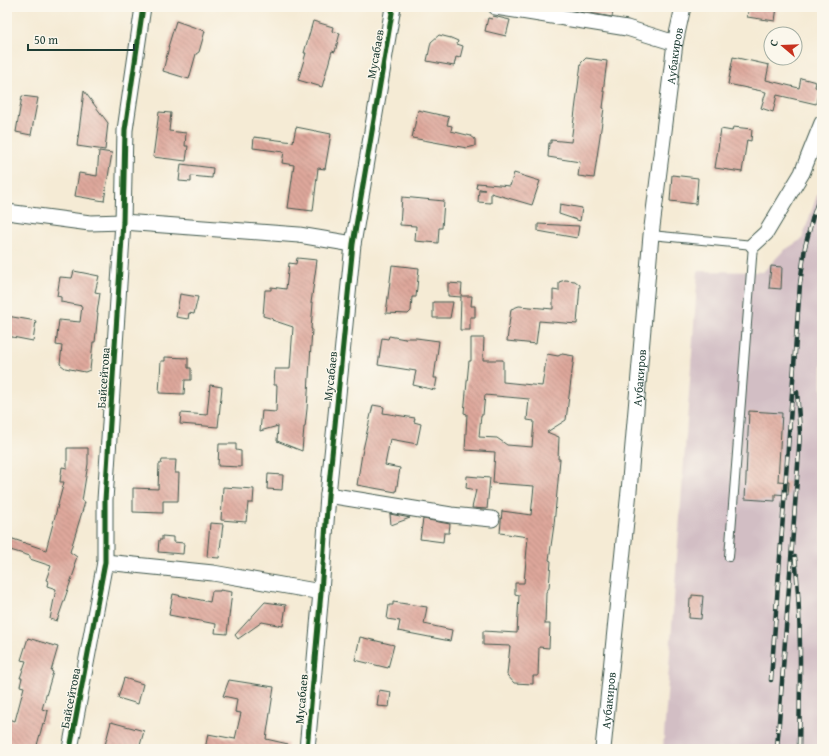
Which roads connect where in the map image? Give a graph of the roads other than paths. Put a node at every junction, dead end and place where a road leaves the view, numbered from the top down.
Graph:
1 (143, 7) edge
2 (393, 7) edge
3 (496, 7) edge
4 (683, 7) edge
5 (675, 43) junction
6 (822, 123) edge
7 (7, 212) edge
8 (123, 222) junction
9 (651, 235) junction
10 (352, 244) junction
11 (753, 244) junction
12 (328, 495) junction
13 (492, 519) dead end
14 (729, 557) dead end
15 (106, 562) junction
16 (321, 592) junction
17 (70, 749) edge
18 (307, 749) edge
19 (603, 749) edge

1 - 8 street, Байсейтова
2 - 10 street, Мусабаев
3 - 5 street
4 - 5 street, Аубакиров
5 - 9 street, Аубакиров
6 - 11 street
7 - 8 street
8 - 10 street
8 - 15 street, Байсейтова
9 - 11 lane
9 - 19 street, Аубакиров
10 - 12 street, Мусабаев
11 - 14 lane
12 - 13 street
12 - 16 street, Мусабаев
15 - 16 street
15 - 17 street, Байсейтова
16 - 18 street, Мусабаев

